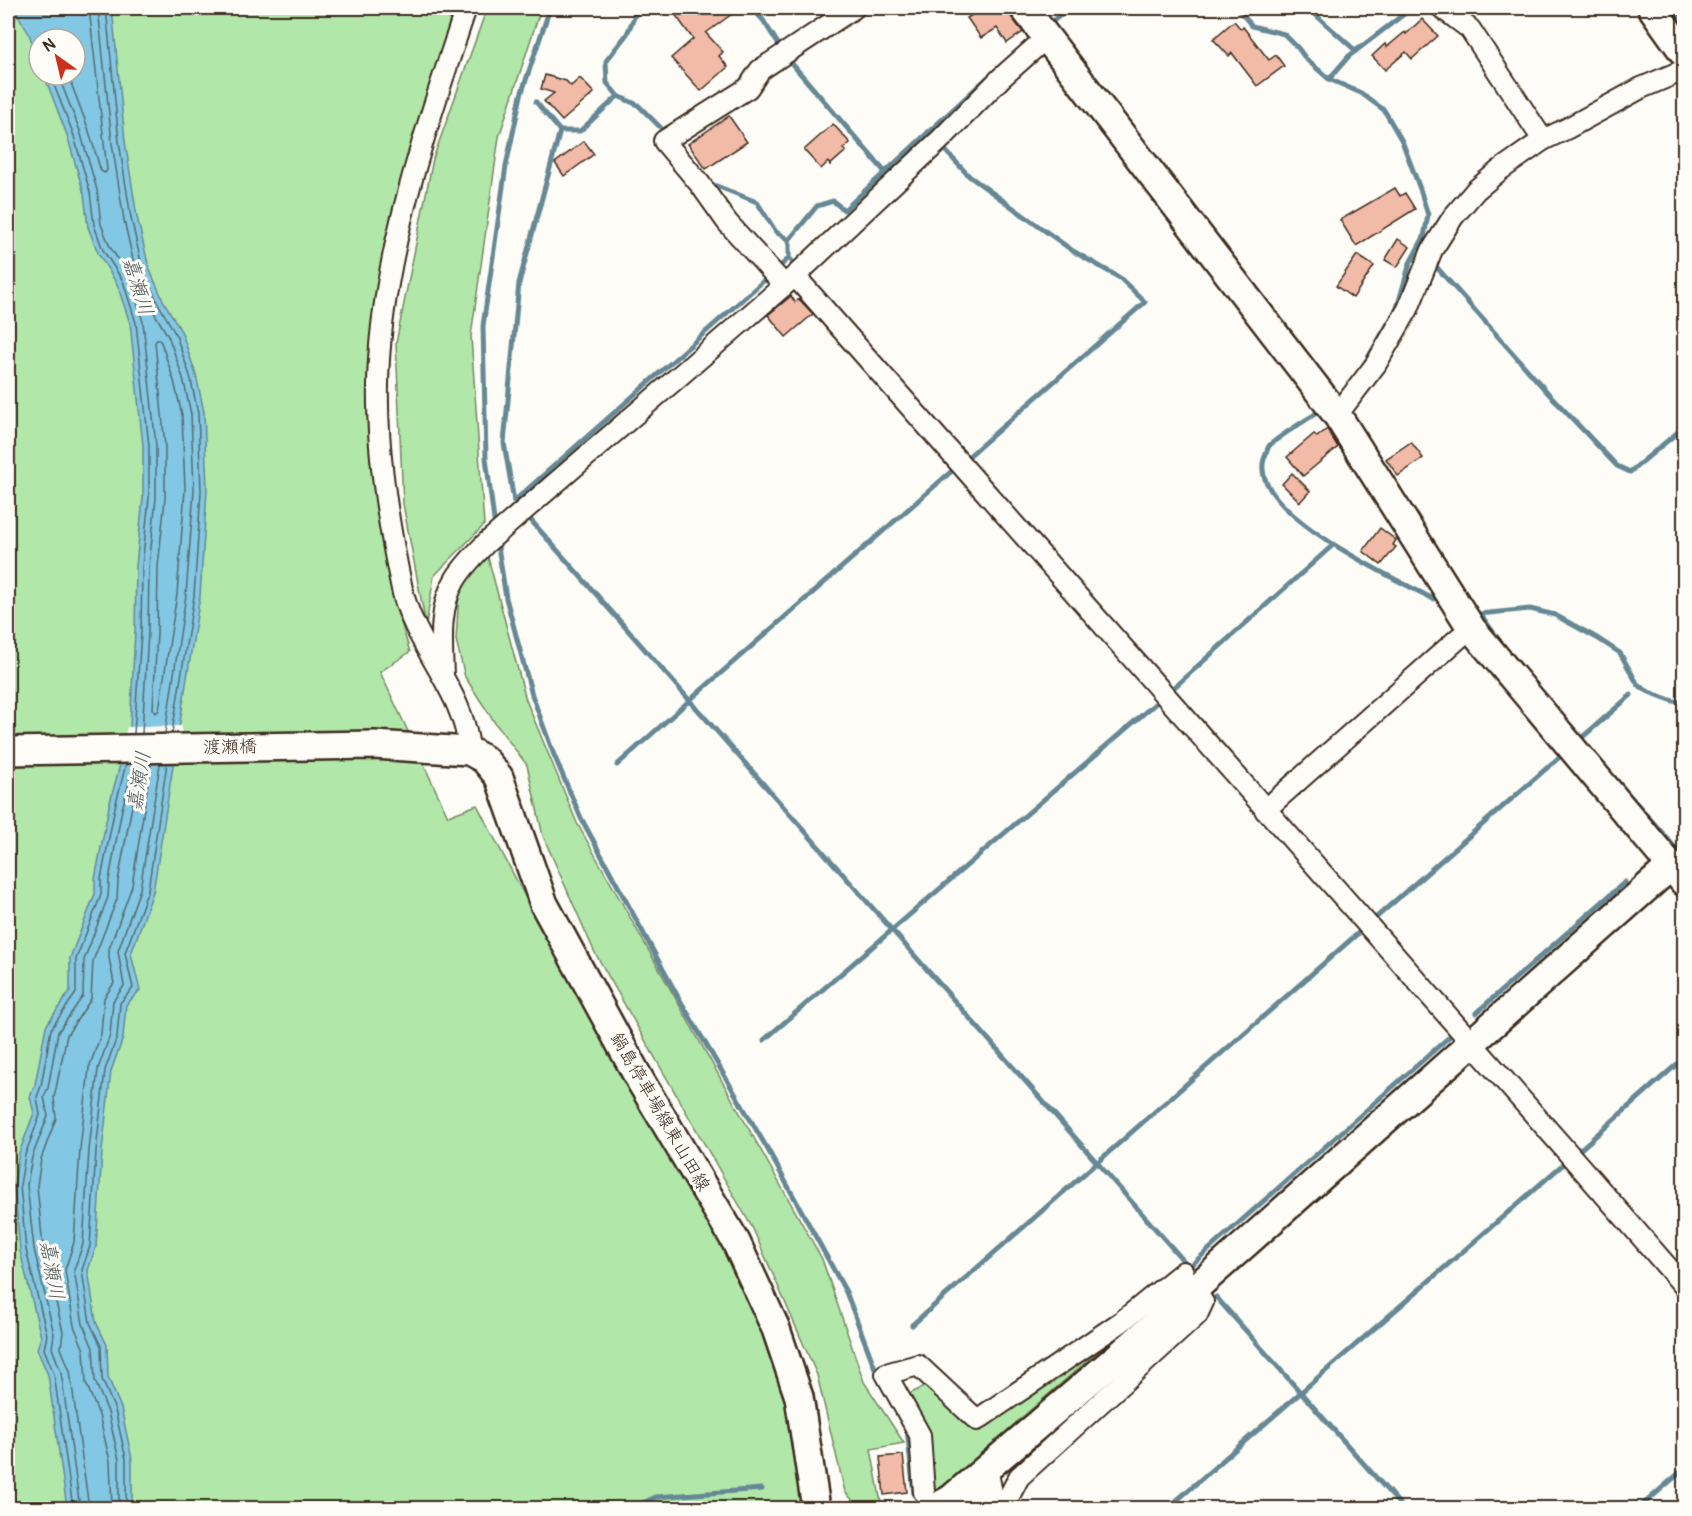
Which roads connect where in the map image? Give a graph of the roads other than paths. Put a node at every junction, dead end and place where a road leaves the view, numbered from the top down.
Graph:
1 (466, 8) edge
2 (854, 8) edge
3 (1442, 8) edge
4 (1652, 8) edge
5 (1036, 23) edge
6 (1684, 53) edge
7 (1684, 70) edge
8 (1543, 140) junction
9 (786, 275) junction
10 (1336, 415) junction
11 (1472, 629) junction
12 (443, 676) junction
13 (8, 751) edge
14 (460, 751) junction
15 (1271, 806) junction
16 (1678, 874) edge
17 (1472, 1042) junction
18 (1183, 1272) dead end
19 (1681, 1275) edge
20 (1203, 1302) dead end
21 (987, 1468) junction
22 (930, 1500) edge
23 (816, 1509) edge
24 (976, 1509) edge
25 (1000, 1509) edge

1 - 12 street
2 - 9 street
3 - 8 street
4 - 6 street
5 - 9 street
5 - 10 street
7 - 8 street
8 - 10 street
9 - 12 street
9 - 15 street
10 - 11 street
11 - 15 street
11 - 16 street
12 - 14 street
13 - 14 street, 渡瀬橋
14 - 23 street, 鍋島停車場線東山田線
15 - 17 street
16 - 17 street
17 - 19 street
17 - 21 street
18 - 22 street
20 - 25 street
21 - 22 street
21 - 24 street

